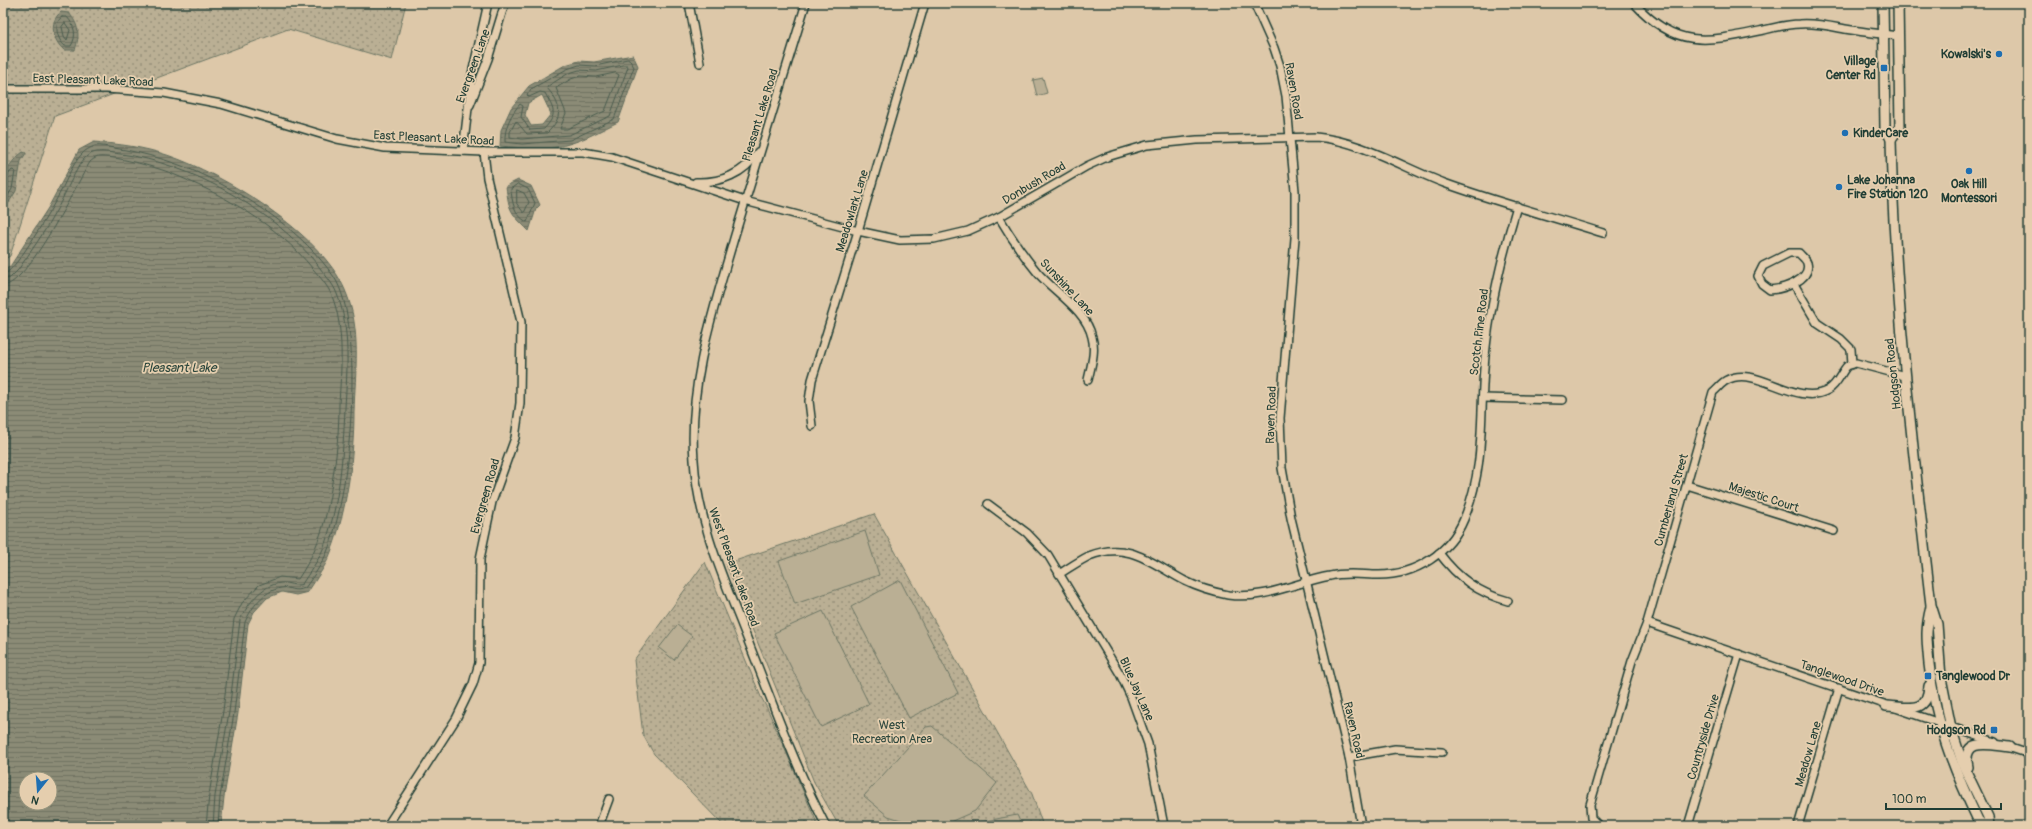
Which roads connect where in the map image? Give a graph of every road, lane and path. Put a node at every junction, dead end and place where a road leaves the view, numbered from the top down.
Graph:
1 (488, 3) edge
2 (505, 3) edge
3 (689, 3) edge
4 (806, 3) edge
5 (925, 3) edge
6 (1254, 3) edge
7 (1634, 3) edge
8 (1883, 3) edge
9 (1898, 3) edge
10 (1883, 34) junction
11 (1899, 36) junction
12 (700, 63) dead end
13 (3, 89) edge
14 (467, 112) junction
15 (1290, 139) junction
16 (1892, 140) junction
17 (763, 143) junction
18 (463, 151) junction
19 (484, 152) junction
20 (686, 182) junction
21 (745, 201) junction
22 (1517, 206) junction
23 (791, 213) joint
24 (999, 217) junction
25 (858, 231) junction
26 (1603, 232) dead end
27 (736, 234) joint
28 (1794, 284) junction
29 (1852, 364) junction
30 (1905, 376) junction
31 (1088, 380) dead end
32 (1482, 398) junction
33 (1563, 400) dead end
34 (812, 426) dead end
35 (1687, 485) junction
36 (988, 504) dead end
37 (1834, 531) dead end
38 (1439, 553) junction
39 (1059, 574) junction
40 (1306, 582) junction
41 (1508, 601) dead end
42 (1931, 605) junction
43 (1647, 623) junction
44 (1739, 654) junction
45 (1930, 675) junction
46 (1838, 688) junction
47 (1886, 706) junction
48 (1939, 723) junction
49 (1951, 728) junction
50 (2010, 747) junction
51 (1442, 752) dead end
52 (2029, 754) edge
53 (1350, 757) junction
54 (1971, 782) junction
55 (609, 799) dead end
56 (387, 826) edge
57 (600, 826) edge
58 (825, 826) edge
59 (1164, 826) edge
60 (1361, 826) edge
61 (1600, 826) edge
62 (1688, 826) edge
63 (1798, 826) edge
64 (1983, 826) edge
65 (1989, 826) edge

1 - 14 street, Evergreen Lane
2 - 14 street, Evergreen Lane
3 - 12 street
4 - 17 street, Pleasant Lake Road
5 - 25 street, Meadowlark Lane
6 - 15 street, Raven Road
7 - 10 street
8 - 10 main road, Hodgson Road
9 - 11 main road, Hodgson Road
10 - 11 street
10 - 16 main road, Hodgson Road
11 - 16 main road, Hodgson Road
13 - 18 street, East Pleasant Lake Road
14 - 18 street, Evergreen Lane
15 - 22 street
15 - 24 street, Donbush Road
15 - 40 street, Raven Road
16 - 30 main road, Hodgson Road
17 - 20 street
17 - 21 street, Pleasant Lake Road
18 - 19 street, East Pleasant Lake Road
19 - 20 street, East Pleasant Lake Road
19 - 56 street, Evergreen Road
20 - 21 street, East Pleasant Lake Road
21 - 23 street, East Pleasant Lake Road
21 - 27 street, Pleasant Lake Road
22 - 26 street
22 - 32 street, Scotch Pine Road
23 - 25 street, Donbush Road
24 - 25 street, Donbush Road
24 - 31 street, Sunshine Lane
25 - 34 street, Meadowlark Lane
27 - 58 street, West Pleasant Lake Road
28 - 28 street
28 - 29 street
29 - 30 street
29 - 35 street, Cumberland Street
30 - 42 main road, Hodgson Road
32 - 33 street
32 - 38 street, Scotch Pine Road
35 - 37 street, Majestic Court
35 - 43 street, Cumberland Street
36 - 39 street, Blue Jay Lane
38 - 40 street, Scotch Pine Road
38 - 41 street
39 - 40 street
39 - 59 street, Blue Jay Lane
40 - 53 street, Raven Road
42 - 45 main road, Hodgson Road
42 - 49 main road, Hodgson Road
43 - 44 street, Tanglewood Drive
43 - 61 street, Cumberland Street
44 - 46 street, Tanglewood Drive
44 - 62 street, Countryside Drive
45 - 47 main road
45 - 48 main road, Hodgson Road
46 - 47 street, Tanglewood Drive
46 - 63 street, Meadow Lane
47 - 48 street, Tanglewood Drive
48 - 49 street, Tanglewood Drive
48 - 64 main road, Hodgson Road
49 - 50 street, Tanglewood Drive
49 - 54 main road, Hodgson Road
50 - 52 street, Tanglewood Drive
50 - 54 main road
51 - 53 street
53 - 60 street, Raven Road
54 - 65 main road, Hodgson Road
55 - 57 street

